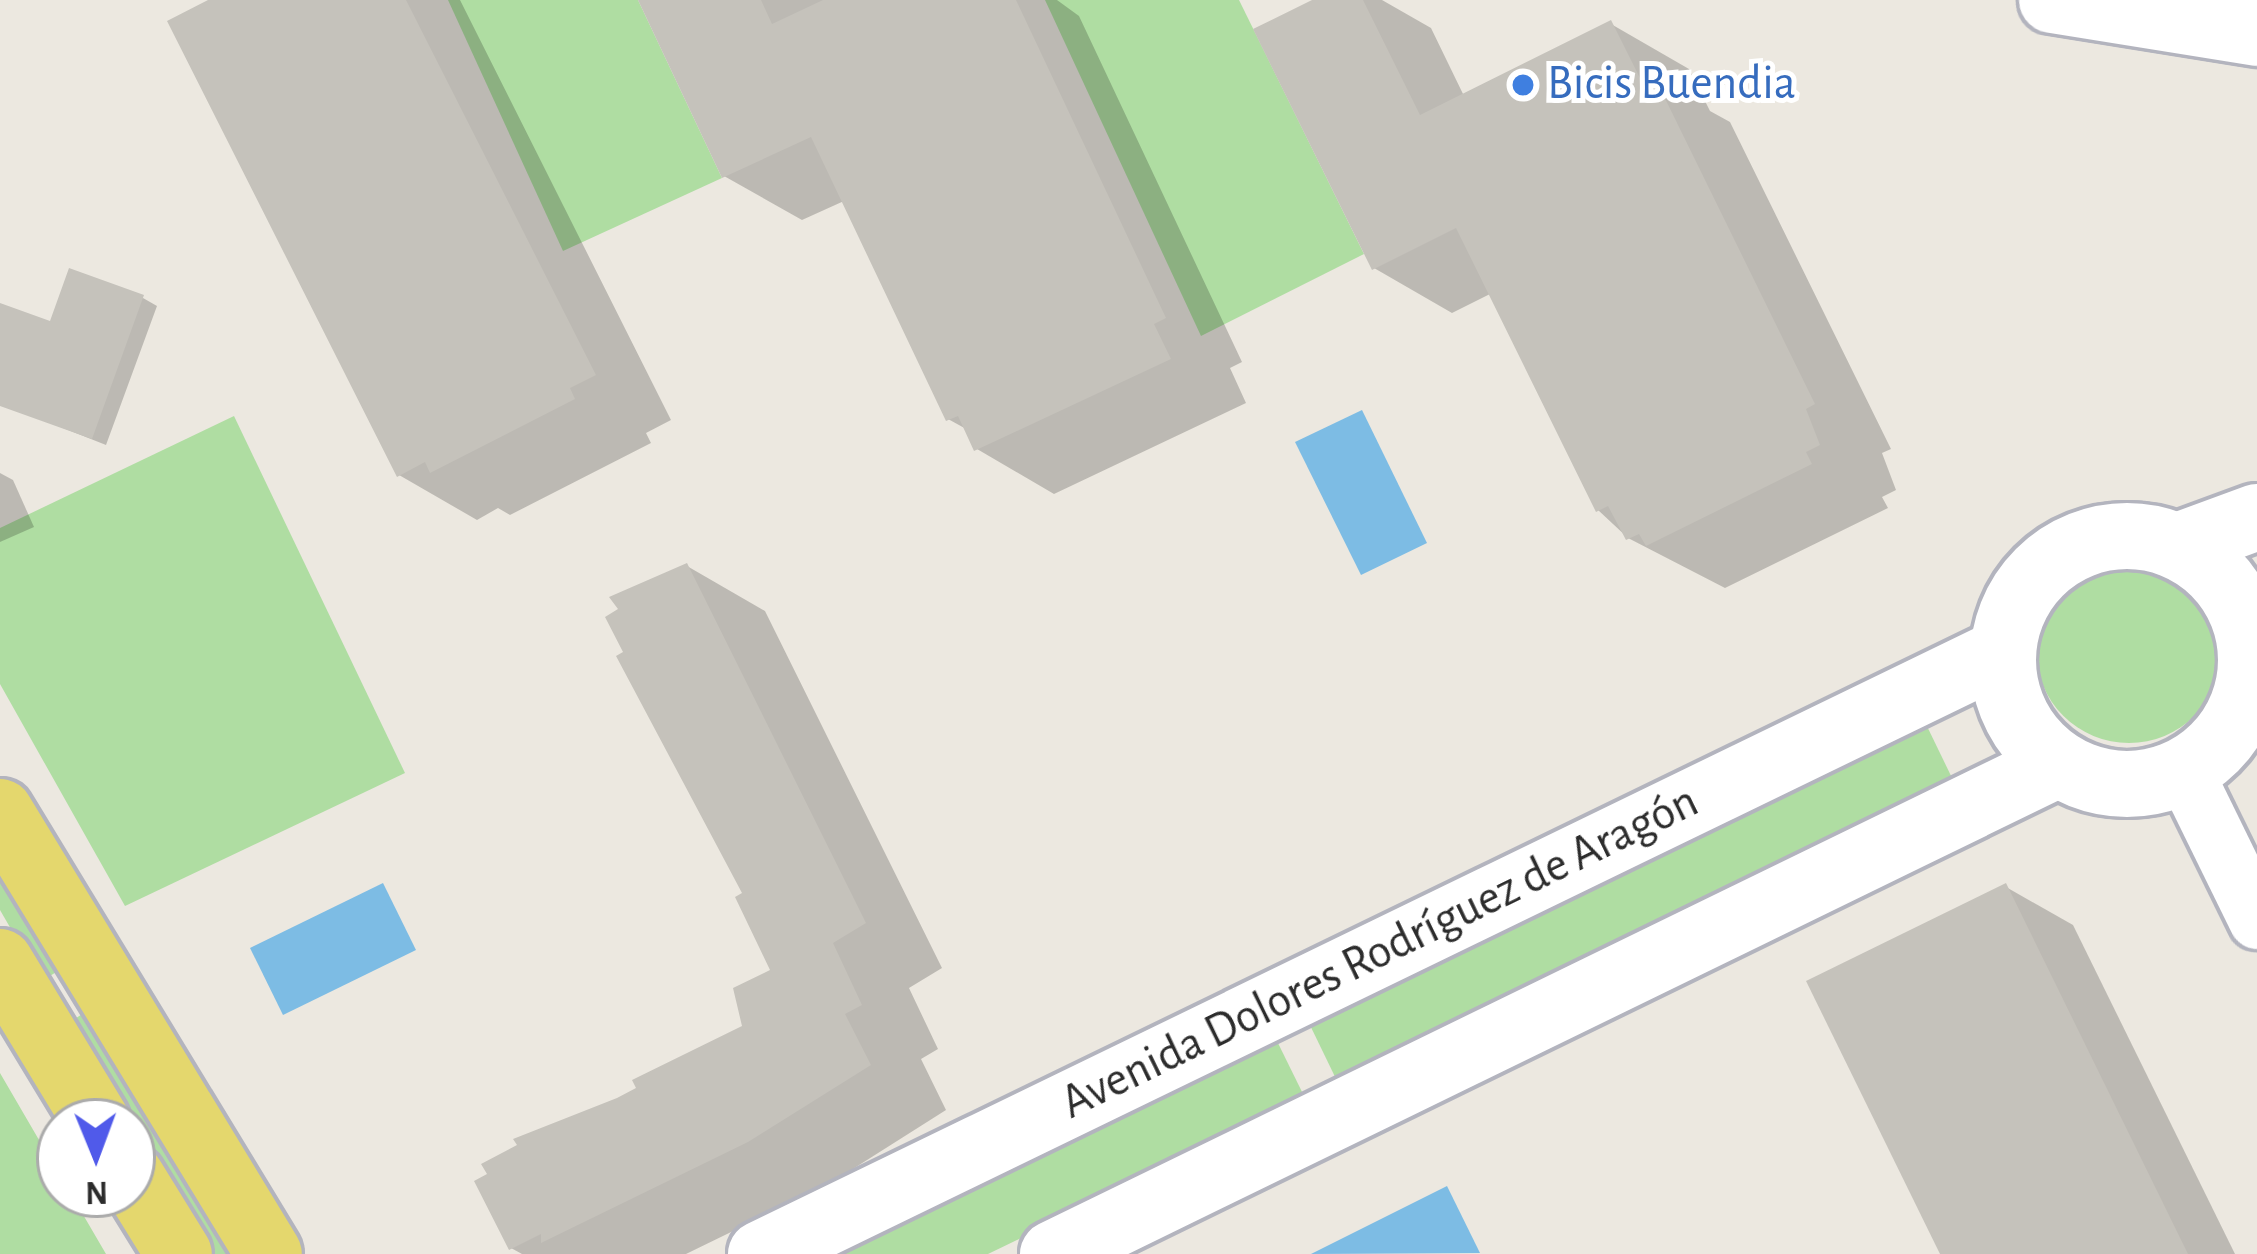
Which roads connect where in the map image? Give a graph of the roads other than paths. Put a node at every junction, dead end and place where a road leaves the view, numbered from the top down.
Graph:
1 (2052, 0) edge
2 (2257, 33) edge
3 (2257, 517) edge
4 (2178, 545) junction
5 (1999, 652) junction
6 (2255, 661) edge
7 (2058, 764) junction
8 (2184, 771) junction
9 (0, 812) edge
10 (2257, 920) edge
11 (0, 962) edge
12 (83, 1098) edge
13 (156, 1217) edge
14 (179, 1254) edge
15 (269, 1254) edge
16 (761, 1254) edge
17 (1053, 1254) edge

1 - 2 main road
3 - 4 main road
4 - 5 main road
4 - 6 main road
5 - 7 main road
5 - 16 main road, Avenida Dolores Rodríguez de Aragón
6 - 8 main road
7 - 8 main road
7 - 17 main road
8 - 10 street
9 - 15 main road
11 - 12 main road
13 - 14 main road

